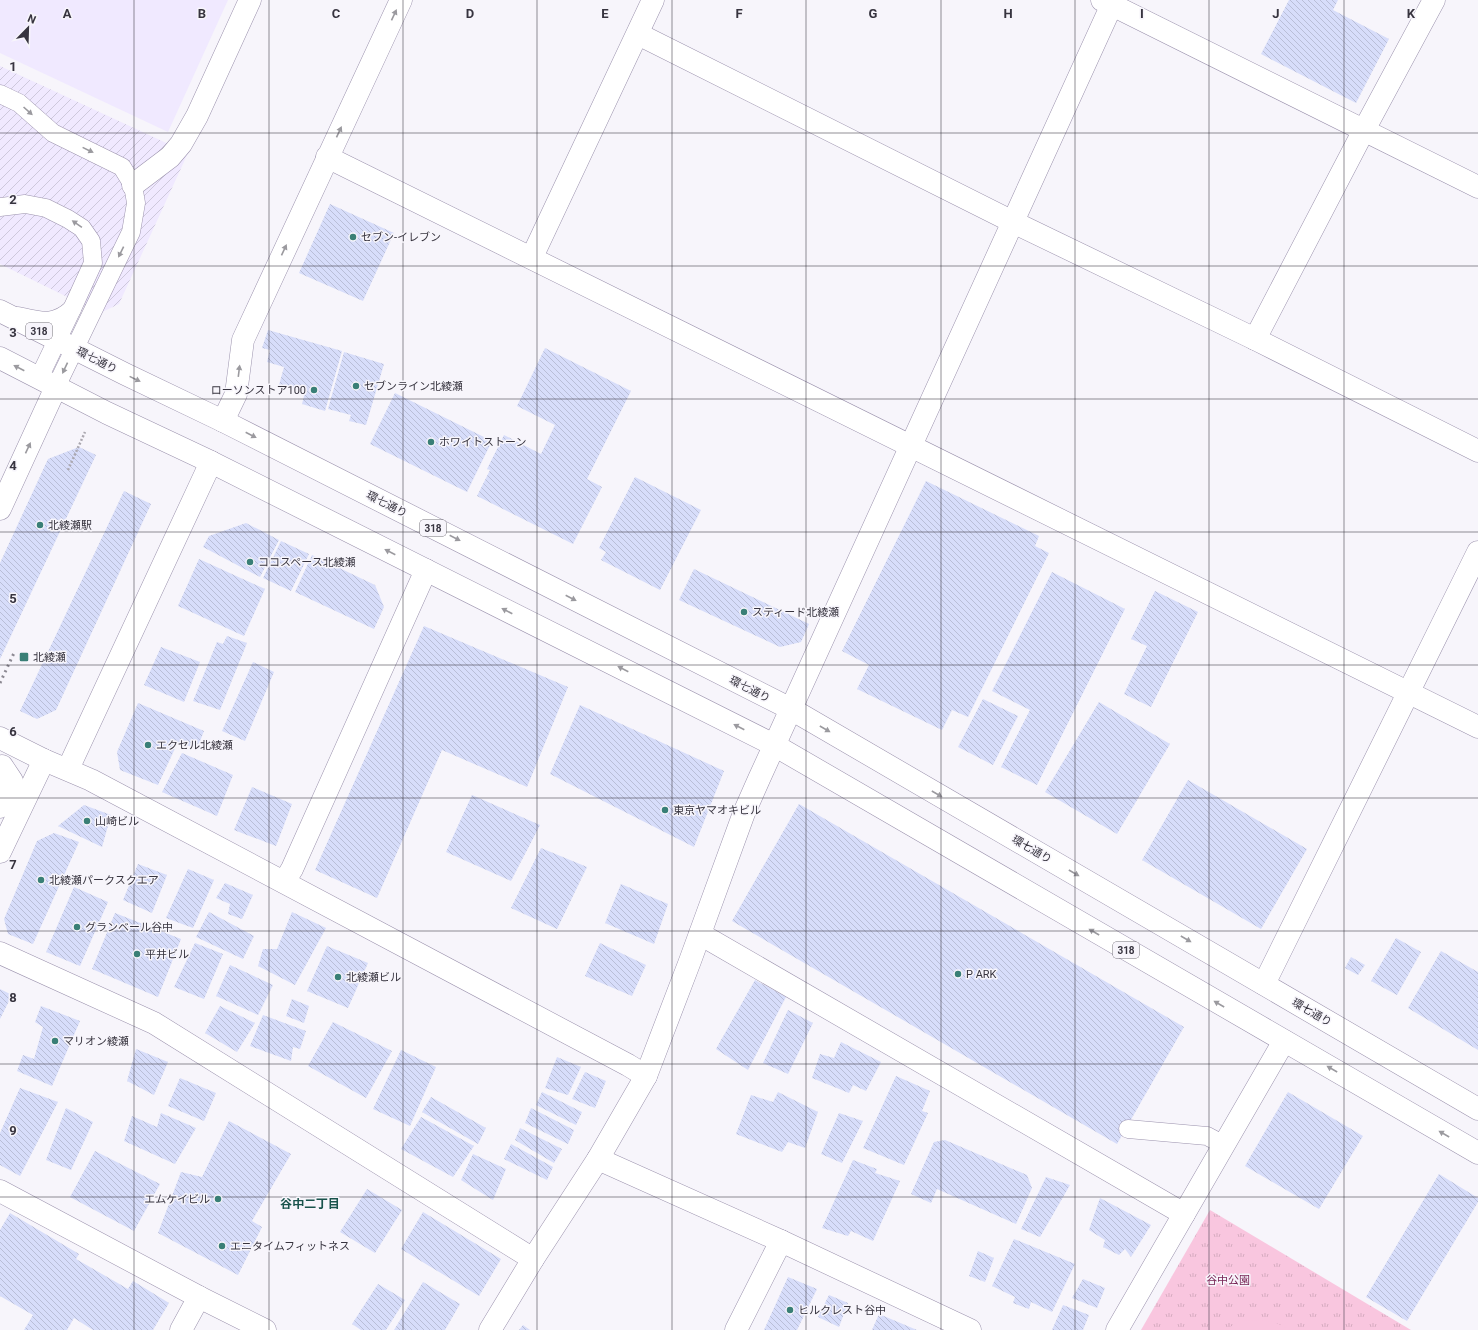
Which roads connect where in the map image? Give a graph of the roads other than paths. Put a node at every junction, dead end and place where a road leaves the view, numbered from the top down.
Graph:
1 (250, 0) edge
2 (401, 0) edge
3 (653, 0) edge
4 (1434, 0) edge
5 (1109, 2) edge
6 (638, 34) junction
7 (0, 94) edge
8 (1364, 130) junction
9 (327, 157) junction
10 (133, 185) junction
11 (1478, 187) edge
12 (0, 207) edge
13 (1013, 222) junction
14 (532, 258) junction
15 (72, 309) junction
16 (2, 312) edge
17 (1255, 339) junction
18 (66, 344) junction
19 (0, 358) edge
20 (47, 383) junction
21 (223, 421) junction
22 (911, 446) junction
23 (1478, 451) edge
24 (211, 462) junction
25 (0, 509) edge
26 (1478, 552) edge
27 (426, 570) junction
28 (1409, 692) junction
29 (791, 709) junction
30 (1478, 727) edge
31 (0, 738) edge
32 (774, 745) junction
33 (44, 760) junction
34 (2, 766) dead end
35 (68, 769) junction
36 (0, 807) edge
37 (0, 852) edge
38 (284, 882) junction
39 (700, 934) junction
40 (0, 953) edge
41 (1264, 984) junction
42 (1284, 1041) junction
43 (646, 1076) junction
44 (1478, 1109) edge
45 (1128, 1129) dead end
46 (1224, 1145) junction
47 (1478, 1153) edge
48 (598, 1159) junction
49 (0, 1191) edge
50 (1184, 1214) junction
51 (781, 1241) junction
52 (533, 1259) junction
53 (199, 1297) junction
54 (967, 1329) edge
55 (181, 1330) edge
56 (265, 1330) edge
57 (490, 1330) edge
58 (736, 1330) edge
59 (1117, 1330) edge

1 - 10 street
9 -> 2 street
3 - 6 street
4 - 8 street
5 - 8 street
5 - 13 street
6 - 13 street
6 - 14 street
7 -> 10 lane
8 - 11 street
8 - 17 street
9 - 14 street
21 -> 9 street
10 -> 18 lane
15 -> 12 lane
13 - 17 street
13 - 22 street
14 - 22 street
15 - 16 lane
15 - 18 lane
16 - 18 street, 環七通り / 318
17 - 23 street
18 - 20 lane
18 -> 21 street, 環七通り / 318
20 -> 19 street, 318
20 - 24 street, 318
25 -> 20 street
21 -> 29 street, 環七通り / 318
22 - 28 street
22 - 29 street
27 -> 24 street, 318
24 - 35 street
26 - 28 street
32 -> 27 street, 318
27 - 38 street
28 - 30 street
28 - 41 street
29 - 32 street
29 -> 41 street, 環七通り / 318
31 - 33 street
32 - 39 street
42 -> 32 street, 318
33 - 35 street
33 - 37 street
34 - 36 street
35 - 38 street
38 - 43 street
39 - 43 street
39 - 50 street
40 - 52 street
41 - 44 street, 環七通り / 318
42 - 46 street
47 -> 42 street, 318
43 - 48 street
45 - 46 lane
46 - 50 street
48 - 51 street
48 - 52 street
49 - 53 street
50 - 59 street
51 - 54 street
51 - 58 street
52 - 57 street
53 - 55 street
53 - 56 street

